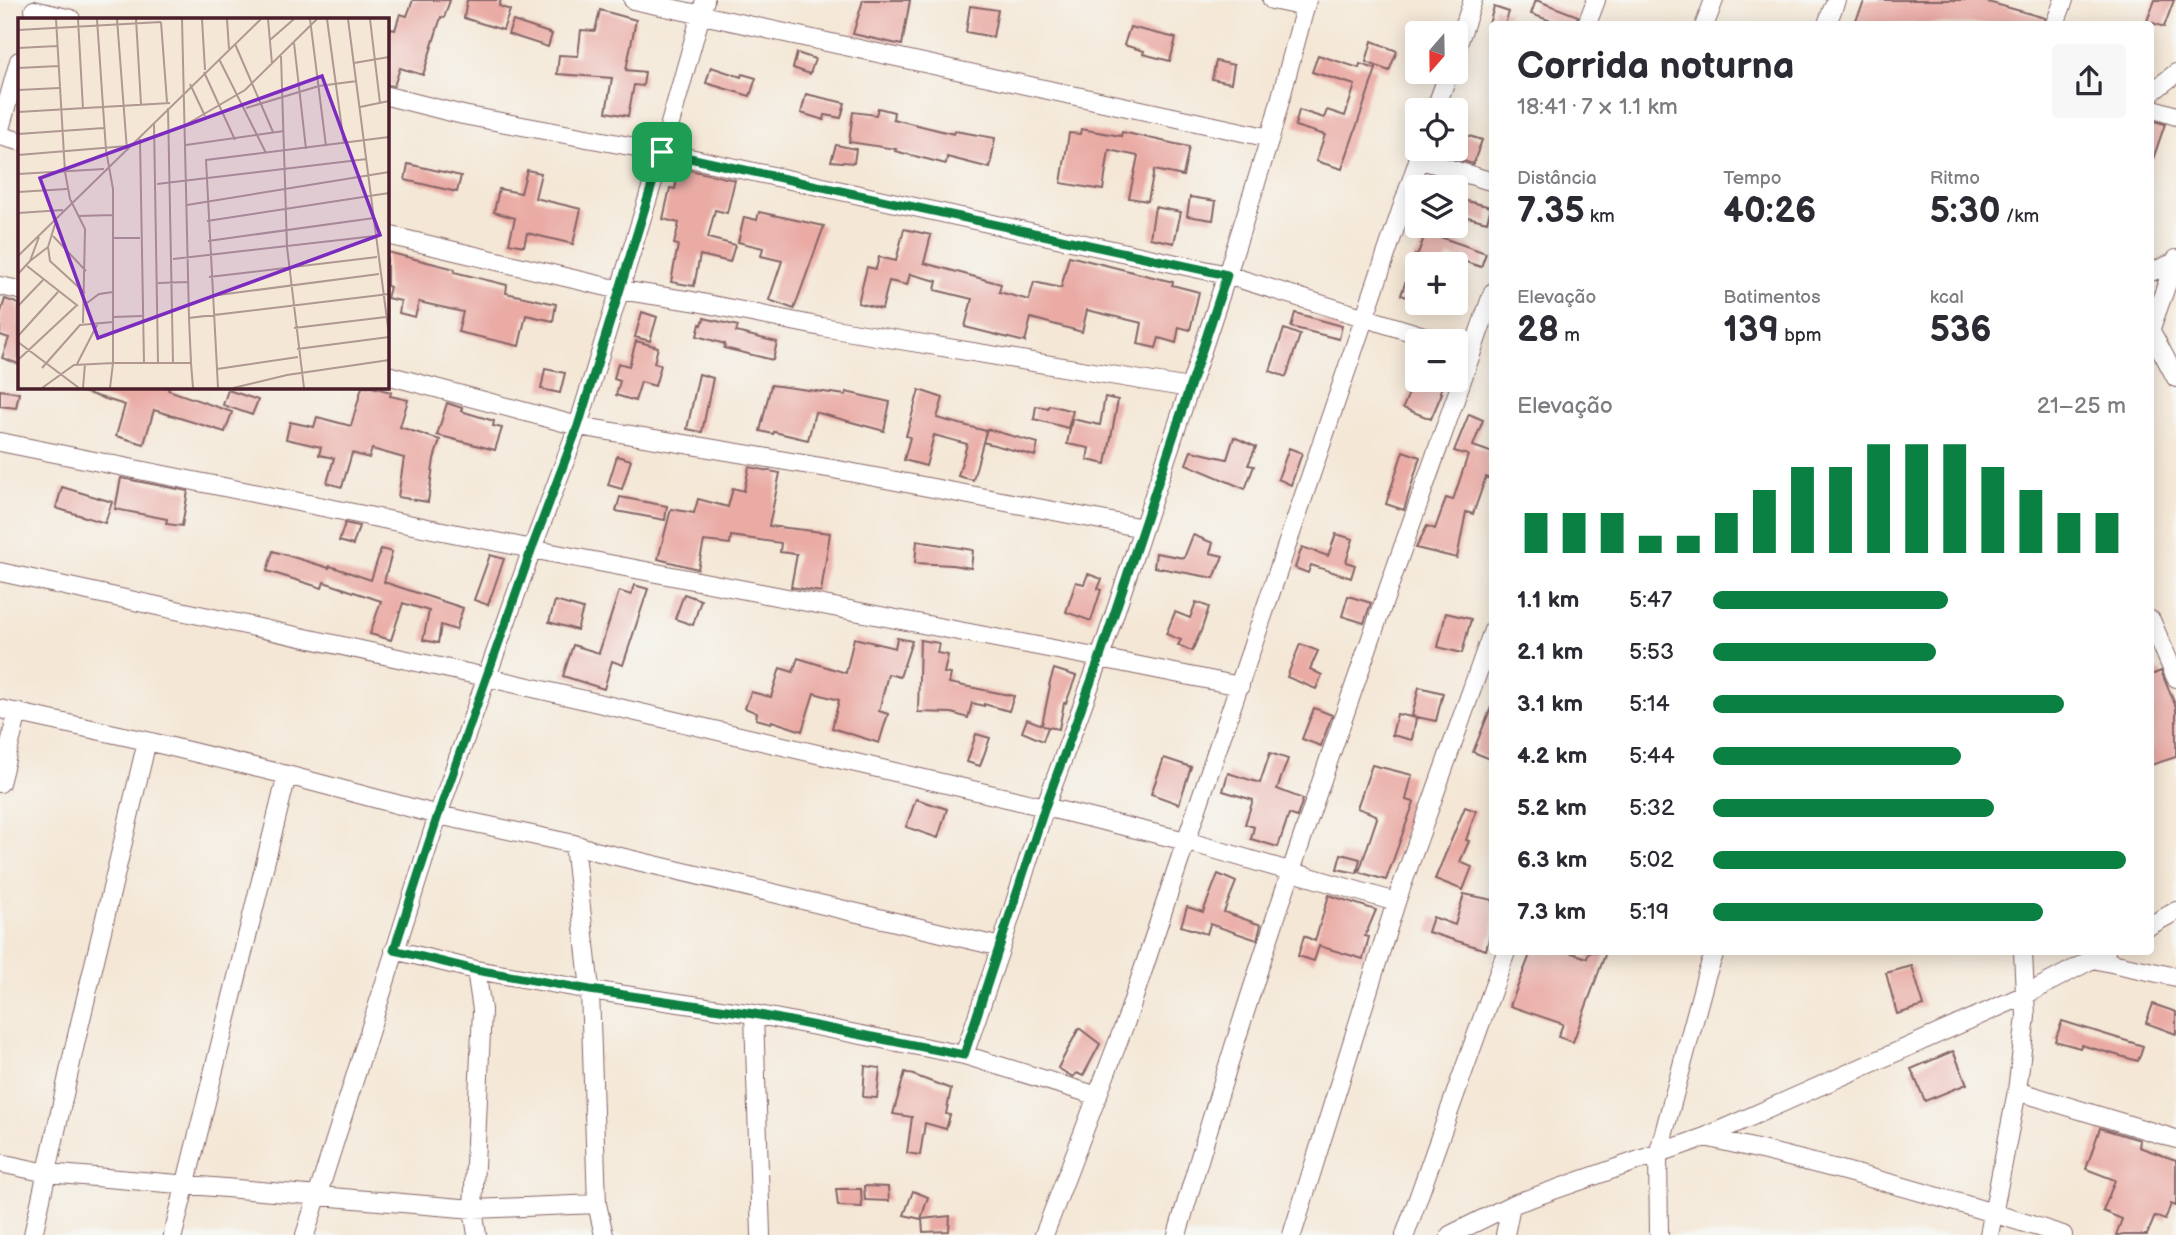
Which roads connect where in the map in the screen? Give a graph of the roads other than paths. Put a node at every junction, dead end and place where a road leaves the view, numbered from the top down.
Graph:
1 (633, 0) edge
2 (1272, 0) edge
3 (1474, 0) edge
4 (1596, 0) edge
5 (1714, 0) edge
6 (1836, 0) edge
7 (2064, 0) edge
8 (1306, 4) edge
9 (703, 8) edge
10 (33, 10) edge
11 (67, 18) edge
12 (1466, 21) edge
13 (1588, 21) edge
14 (1706, 21) edge
15 (1829, 21) edge
16 (2056, 21) edge
17 (18, 65) edge
18 (2176, 73) edge
19 (2154, 91) edge
20 (388, 96) edge
21 (2154, 109) edge
22 (2176, 116) edge
23 (0, 129) edge
24 (0, 136) edge
25 (1270, 138) junction
26 (18, 141) edge
27 (662, 152) junction
28 (1418, 161) edge
29 (1438, 161) edge
30 (1489, 180) edge
31 (388, 235) edge
32 (2175, 261) edge
33 (2154, 271) edge
34 (1227, 275) junction
35 (0, 286) edge
36 (18, 290) edge
37 (620, 290) junction
38 (1489, 300) edge
39 (1364, 318) junction
40 (2154, 321) edge
41 (1405, 330) edge
42 (2154, 336) edge
43 (1468, 341) edge
44 (388, 375) edge
45 (2176, 377) edge
46 (1189, 388) junction
47 (1450, 392) edge
48 (578, 426) junction
49 (0, 442) edge
50 (1143, 527) junction
51 (532, 548) junction
52 (0, 572) edge
53 (2154, 627) edge
54 (1489, 641) edge
55 (1100, 657) junction
56 (486, 677) junction
57 (2176, 678) edge
58 (1240, 686) junction
59 (9, 710) edge
60 (147, 741) junction
61 (288, 775) junction
62 (0, 783) edge
63 (1045, 807) junction
64 (438, 815) junction
65 (1185, 841) junction
66 (574, 845) junction
67 (1291, 872) junction
68 (1396, 902) junction
69 (2175, 910) edge
70 (2154, 923) edge
71 (1001, 947) junction
72 (394, 950) junction
73 (1505, 955) edge
74 (1714, 955) edge
75 (2022, 955) edge
76 (2099, 956) edge
77 (476, 970) junction
78 (2176, 977) edge
79 (590, 990) junction
80 (2025, 995) junction
81 (754, 1014) junction
82 (964, 1055) junction
83 (2017, 1091) junction
84 (1098, 1096) junction
85 (1706, 1137) junction
86 (2176, 1139) edge
87 (1658, 1155) junction
88 (0, 1163) edge
89 (47, 1173) junction
90 (185, 1185) junction
91 (318, 1194) junction
92 (597, 1204) junction
93 (1511, 1205) junction
94 (474, 1209) junction
95 (1994, 1213) junction
96 (33, 1235) edge
97 (173, 1235) edge
98 (305, 1235) edge
99 (477, 1235) edge
100 (604, 1235) edge
101 (761, 1235) edge
102 (1044, 1235) edge
103 (1177, 1235) edge
104 (1292, 1235) edge
105 (1405, 1235) edge
106 (1450, 1235) edge
107 (1505, 1235) edge
108 (1659, 1235) edge
109 (1989, 1235) edge
110 (2063, 1235) edge

1 - 9 street
2 - 8 street
3 - 12 street
4 - 13 street
5 - 14 street
6 - 15 street
7 - 16 street
8 - 25 street
9 - 25 street
9 - 27 street
10 - 11 street
17 - 23 street
18 - 19 street
20 - 27 street
21 - 22 street
24 - 26 street
25 - 34 street
27 - 34 street
27 - 37 street
28 - 39 street
29 - 30 street
31 - 37 street
32 - 33 street
32 - 40 street
34 - 39 street
34 - 46 street
35 - 36 street
37 - 46 street
37 - 48 street
38 - 43 street
39 - 41 street
39 - 58 street
42 - 45 street
44 - 48 street
46 - 50 street
47 - 67 street
48 - 50 street
48 - 51 street
49 - 51 street
50 - 55 street
51 - 55 street
51 - 56 street
52 - 56 street
53 - 57 street
54 - 68 street
55 - 58 street
55 - 63 street
56 - 63 street
56 - 64 street
58 - 65 street
59 - 60 street
59 - 62 street
60 - 61 street
60 - 89 street
61 - 64 street
61 - 90 street
63 - 65 street
63 - 71 street
64 - 66 street
64 - 72 street
65 - 67 street
65 - 84 street
66 - 71 street
66 - 79 street
67 - 68 street
67 - 103 street
68 - 104 street
69 - 70 street
71 - 82 street
72 - 77 street
72 - 91 street
73 - 105 street
74 - 87 street
75 - 80 street
76 - 78 street
76 - 80 street
77 - 79 street
77 - 94 street
79 - 81 street
79 - 92 street
80 - 83 street
80 - 85 street
81 - 82 street
81 - 101 street
82 - 84 street
83 - 86 street
83 - 95 street
84 - 102 street
85 - 87 street
85 - 95 street
87 - 93 street
87 - 108 street
88 - 89 street
89 - 90 street
89 - 96 street
90 - 91 street
90 - 97 street
91 - 94 street
91 - 98 street
92 - 94 street
92 - 100 street
93 - 106 street
93 - 107 street
94 - 99 street
95 - 109 street
95 - 110 street

